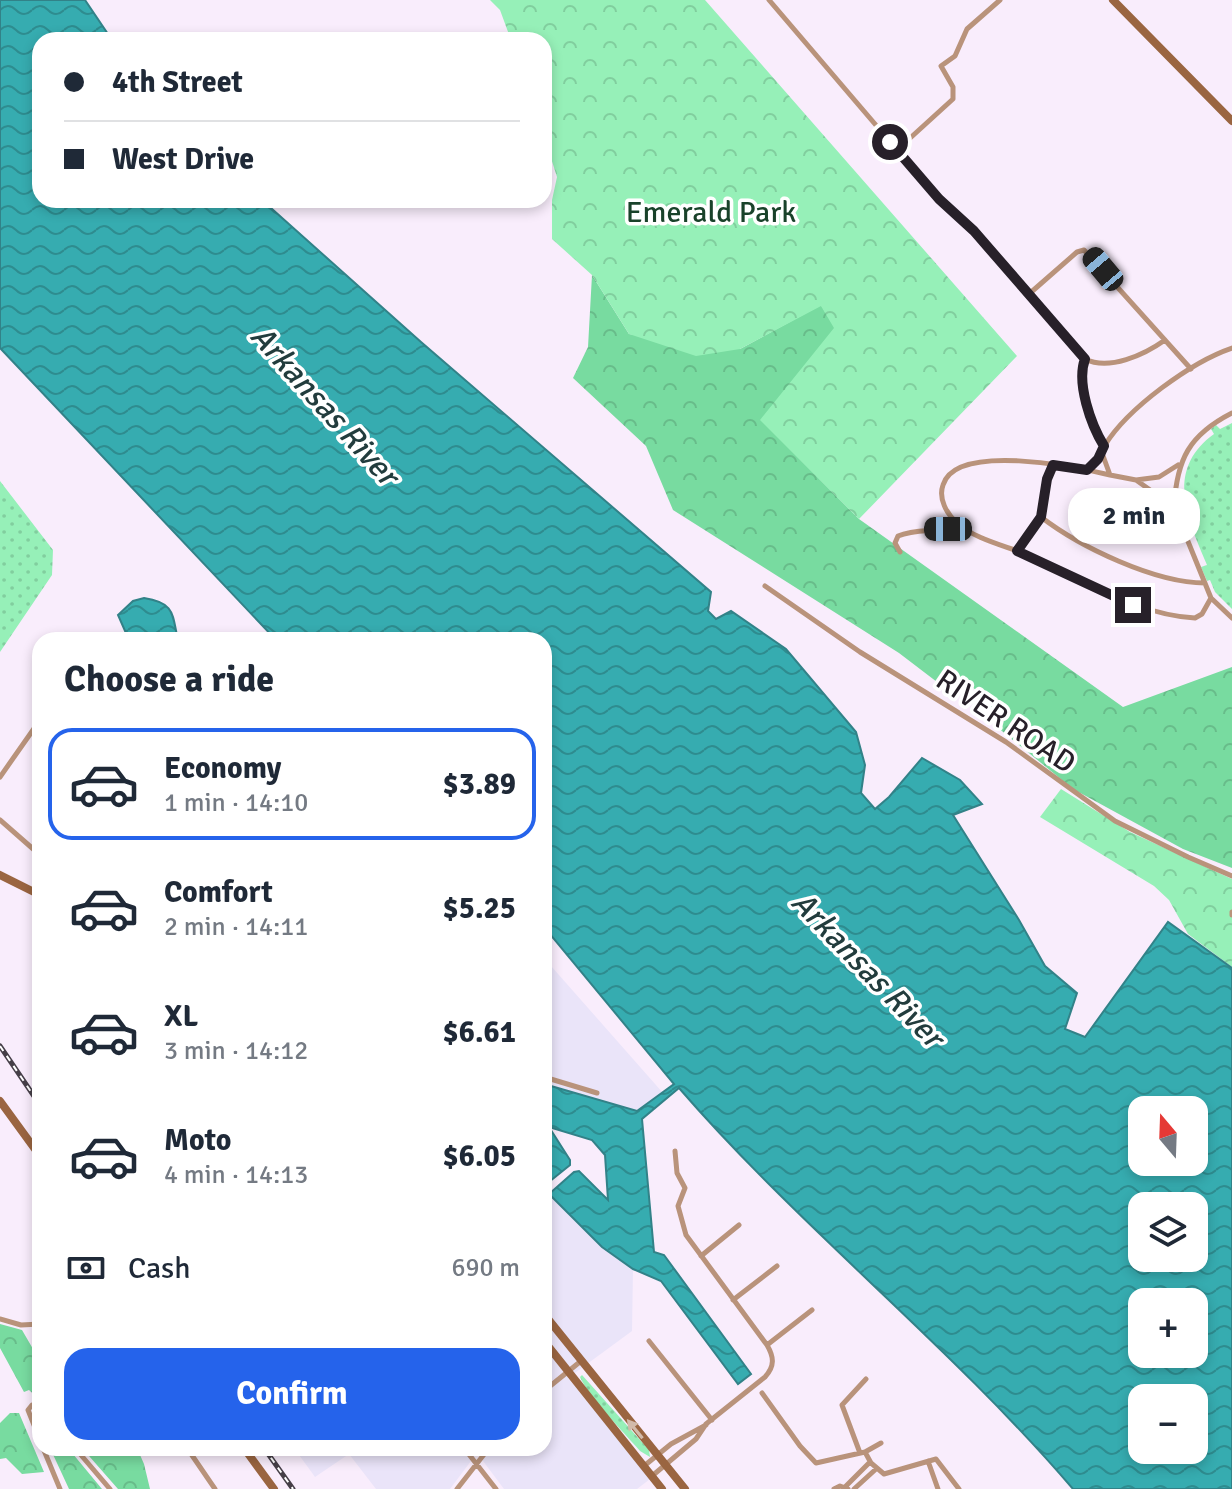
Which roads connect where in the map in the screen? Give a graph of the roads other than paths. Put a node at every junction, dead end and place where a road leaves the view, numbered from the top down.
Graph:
1 (1000, 0) edge
2 (1113, 0) edge
3 (771, 2) edge
4 (1232, 121) edge
5 (897, 150) junction
6 (1029, 294) junction
7 (1165, 340) junction
8 (1232, 348) edge
9 (1085, 359) junction
10 (1191, 369) junction
11 (1232, 413) edge
12 (1103, 450) junction
13 (1179, 464) junction
14 (1053, 465) junction
15 (1087, 470) junction
16 (1110, 475) junction
17 (1136, 480) junction
18 (1174, 507) junction
19 (1041, 517) junction
20 (958, 524) junction
21 (1017, 551) junction
22 (900, 552) dead end
23 (1205, 582) junction
24 (765, 586) dead end
25 (1211, 598) junction
26 (1232, 618) edge
27 (32, 731) edge
28 (0, 777) edge
29 (0, 820) edge
30 (32, 848) edge
31 (0, 875) edge
32 (1232, 876) edge
33 (32, 891) edge
34 (552, 1079) edge
35 (597, 1093) dead end
36 (0, 1101) edge
37 (32, 1145) edge
38 (675, 1151) dead end
39 (739, 1225) dead end
40 (701, 1256) junction
41 (777, 1266) dead end
42 (733, 1300) junction
43 (812, 1310) dead end
44 (0, 1319) edge
45 (32, 1324) edge
46 (552, 1324) edge
47 (649, 1341) dead end
48 (767, 1345) junction
49 (552, 1351) edge
50 (581, 1361) junction
51 (567, 1371) junction
52 (866, 1379) dead end
53 (552, 1384) edge
54 (762, 1393) dead end
55 (709, 1422) junction
56 (881, 1443) dead end
57 (862, 1452) junction
58 (657, 1455) junction
59 (46, 1456) edge
60 (82, 1456) edge
61 (192, 1456) edge
62 (250, 1456) edge
63 (470, 1456) edge
64 (483, 1456) edge
65 (928, 1461) junction
66 (870, 1462) junction
67 (477, 1464) junction
68 (665, 1465) junction
69 (644, 1466) junction
70 (876, 1469) junction
71 (652, 1476) junction
72 (849, 1488) edge
73 (60, 1489) edge
74 (110, 1489) edge
75 (215, 1489) edge
76 (274, 1489) edge
77 (457, 1489) edge
78 (496, 1489) edge
79 (662, 1489) edge
80 (685, 1489) edge
81 (834, 1489) edge
82 (938, 1489) edge
83 (959, 1489) edge

1 - 5 street
2 - 4 street
3 - 5 street
5 - 6 street
6 - 7 street
6 - 9 street
7 - 9 street
7 - 10 street
8 - 10 street
9 - 12 street
10 - 12 street
11 - 13 street
12 - 15 street
12 - 16 street
13 - 17 street
13 - 18 street
14 - 15 street
14 - 19 street
14 - 20 street
15 - 16 street
16 - 17 street
17 - 18 street
18 - 23 street
19 - 21 street
19 - 23 street
20 - 21 street
20 - 22 street
21 - 25 street
23 - 25 street
24 - 32 street, RIVER ROAD
25 - 26 street
27 - 28 street
29 - 30 street
31 - 33 street
34 - 35 street
36 - 37 street
38 - 40 street
39 - 40 street
40 - 42 street
41 - 42 street
42 - 48 street
43 - 48 street
44 - 45 street
46 - 50 street
47 - 55 street
48 - 55 street
49 - 51 street
50 - 51 street
58 -> 50 street
51 - 53 street
51 - 69 street
52 - 57 street
54 - 57 street
55 - 58 street
55 - 68 street
56 - 57 street
57 - 66 street
58 - 68 street
58 - 69 street
59 - 73 street
60 - 74 street
61 - 75 street
62 - 76 street
63 - 67 street
64 - 67 street
65 - 70 street
65 - 82 street
65 - 83 street
66 - 70 street
66 - 72 street
67 - 77 street
67 - 78 street
68 - 71 street
68 - 80 street
69 - 71 street
70 - 72 street
71 - 79 street
72 - 81 street

